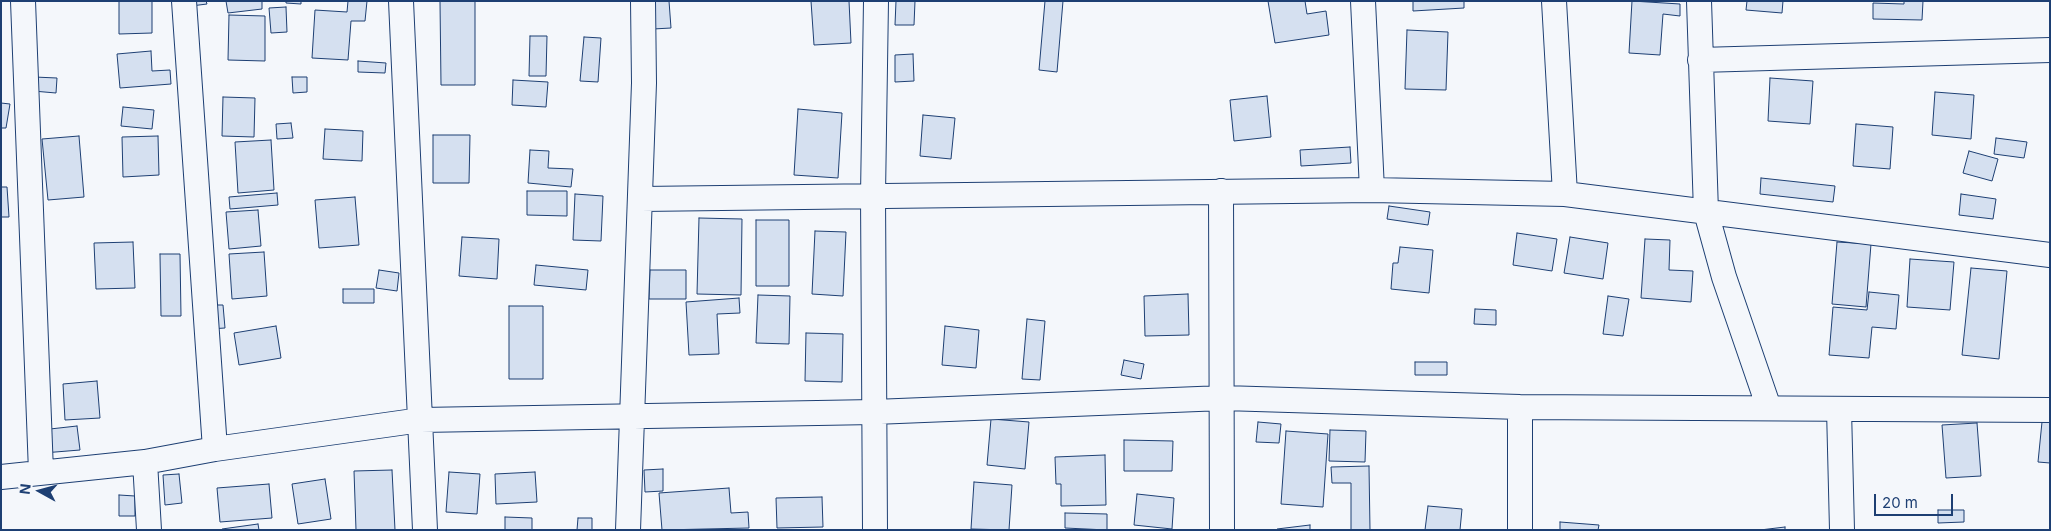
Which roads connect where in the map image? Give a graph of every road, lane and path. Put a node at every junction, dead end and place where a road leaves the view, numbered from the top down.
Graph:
1 (23, 1) edge
2 (184, 1) edge
3 (401, 1) edge
4 (643, 1) edge
5 (876, 1) edge
6 (1363, 1) edge
7 (1554, 1) edge
8 (1699, 1) edge
9 (2050, 50) edge
10 (1700, 60) junction
11 (1372, 190) junction
12 (1221, 192) junction
13 (1565, 194) junction
14 (872, 195) junction
15 (641, 199) junction
16 (1706, 212) junction
17 (2050, 254) edge
18 (1223, 398) junction
19 (1520, 407) junction
20 (1769, 408) junction
21 (1839, 409) junction
22 (2050, 410) edge
23 (874, 412) junction
24 (633, 417) junction
25 (421, 420) junction
26 (215, 449) junction
27 (145, 462) junction
28 (41, 472) junction
29 (1, 477) edge
30 (149, 530) edge
31 (425, 530) edge
32 (628, 530) edge
33 (875, 530) edge
34 (1222, 530) edge
35 (1520, 530) edge
36 (1842, 530) edge

1 - 28 street
2 - 26 street
3 - 25 street
4 - 15 street
5 - 14 street
6 - 11 street
7 - 13 street
8 - 10 street
9 - 10 street
10 - 16 street
11 - 12 street
11 - 13 street
12 - 14 street
12 - 18 street
13 - 16 street
14 - 15 street
14 - 23 street
15 - 24 street
16 - 17 street
16 - 20 street
18 - 19 street
18 - 23 street
18 - 34 street
19 - 20 street
19 - 35 street
20 - 21 street
21 - 22 street
21 - 36 street
23 - 24 street
23 - 33 street
24 - 25 street
24 - 32 street
25 - 26 street
25 - 31 street
26 - 27 street
27 - 28 street
27 - 30 street
28 - 29 street

